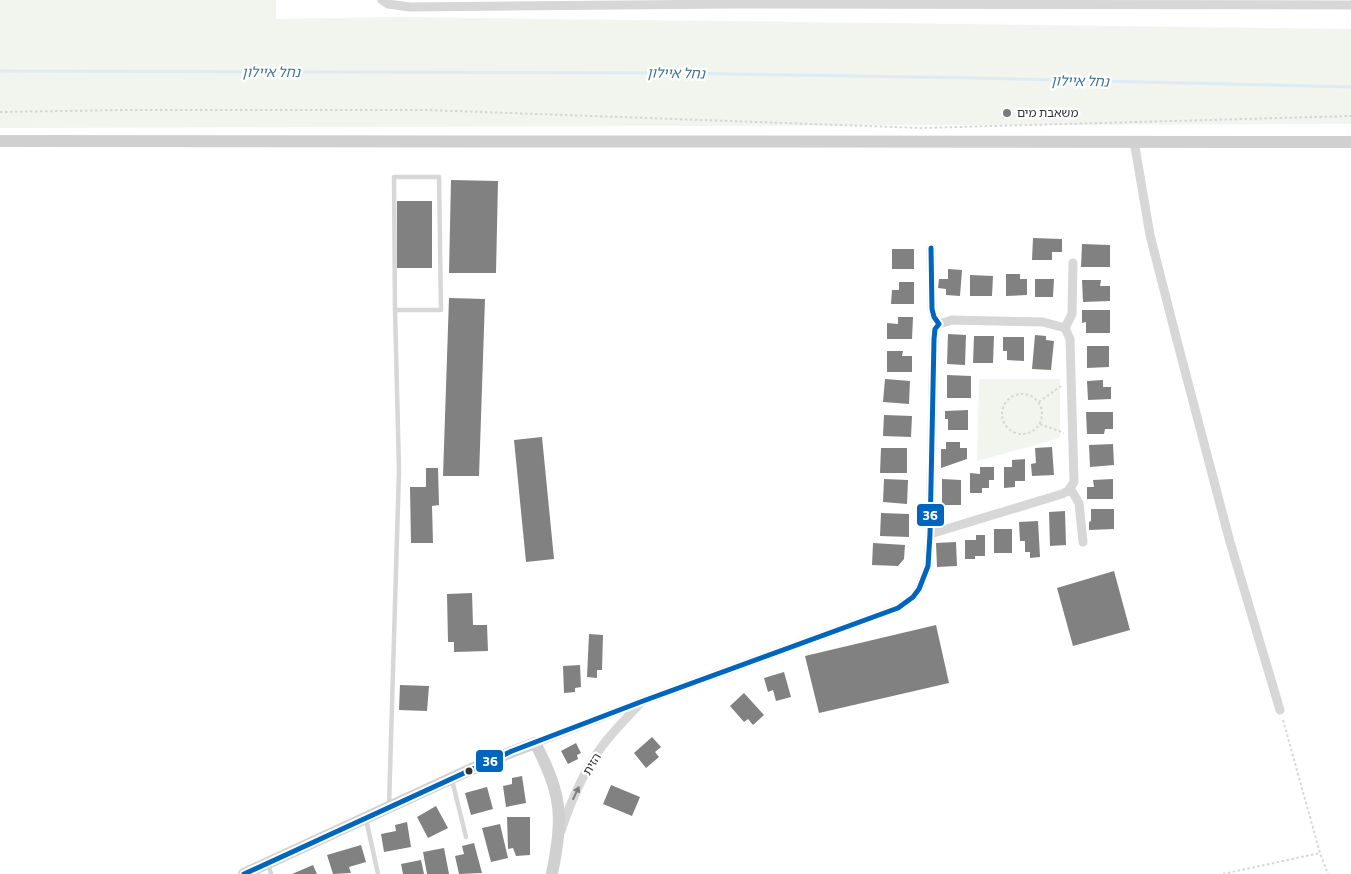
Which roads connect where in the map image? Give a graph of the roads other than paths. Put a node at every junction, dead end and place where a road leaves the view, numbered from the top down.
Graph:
1 (382, 0) edge
2 (733, 1) edge
3 (1351, 5) edge
4 (0, 141) edge
5 (1134, 141) junction
6 (1351, 142) edge
7 (931, 248) dead end
8 (1073, 263) dead end
9 (395, 310) junction
10 (939, 324) junction
11 (1065, 328) junction
12 (1070, 488) junction
13 (930, 534) junction
14 (1082, 542) dead end
15 (643, 701) junction
16 (1280, 710) road end
17 (535, 743) junction
18 (451, 779) junction
19 (389, 807) junction
20 (366, 818) junction
21 (466, 837) dead end
22 (559, 838) junction
23 (270, 868) edge
24 (244, 874) edge
25 (378, 874) edge
26 (552, 874) edge

1 - 2 street
2 - 3 street
4 - 5 main road
5 - 6 main road
5 - 16 street
7 - 10 street
8 - 11 street
9 - 9 lane
9 - 19 lane
10 - 11 street
10 - 13 street
11 - 12 street
12 - 13 street
12 - 14 street
13 - 15 street
15 - 17 street
22 -> 15 street, הזית
17 - 18 main road
17 - 22 main road, הזית
18 - 19 main road
18 - 21 lane
19 - 20 main road
20 - 23 main road
20 - 25 lane
22 - 26 main road, הזית
23 - 24 main road

